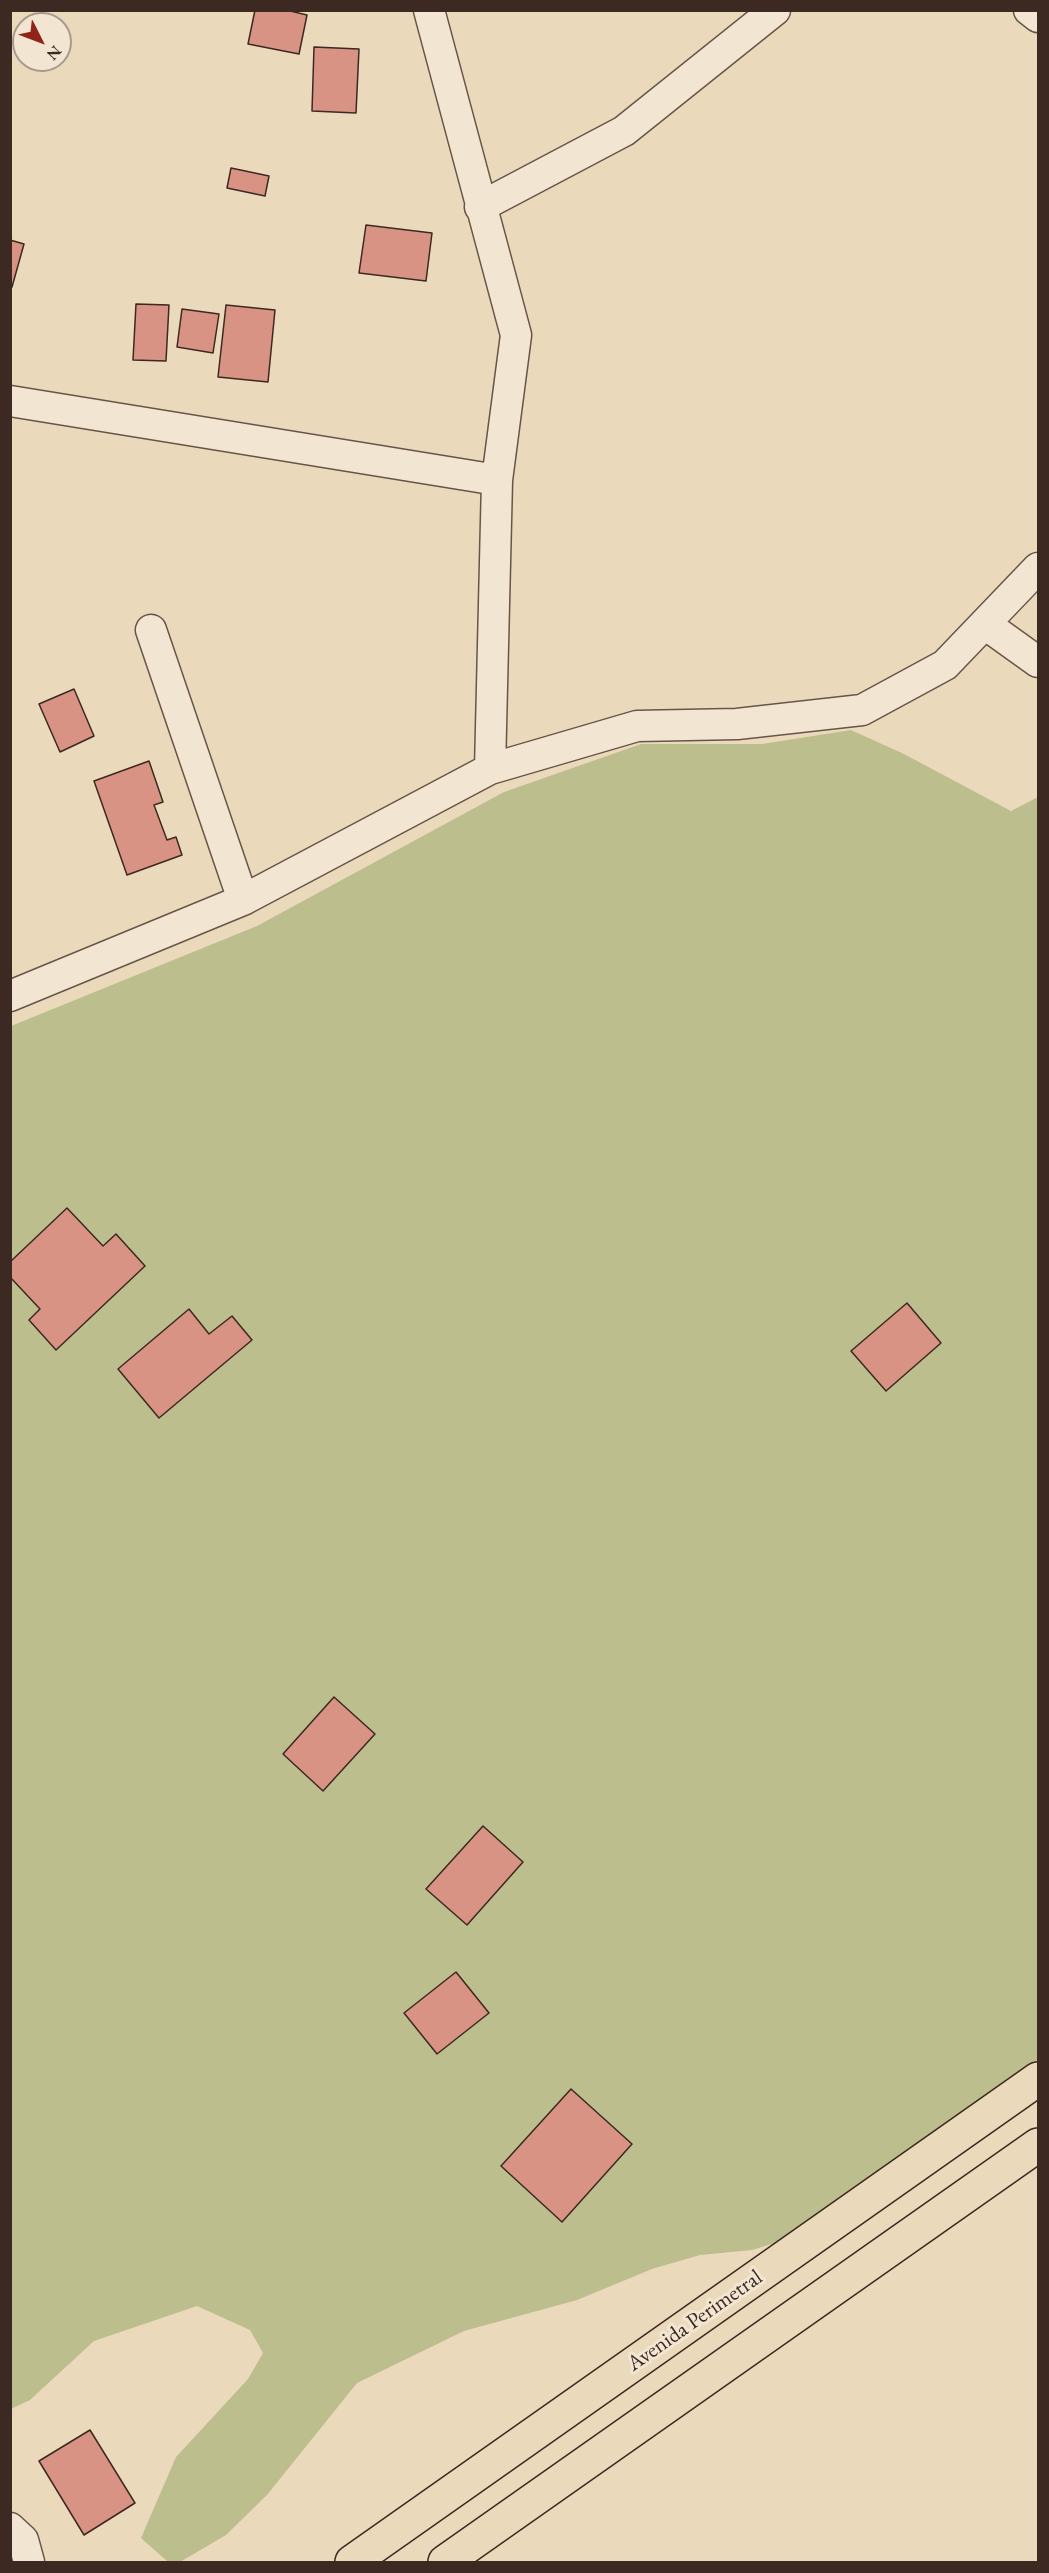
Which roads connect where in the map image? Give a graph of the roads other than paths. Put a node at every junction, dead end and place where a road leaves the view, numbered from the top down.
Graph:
1 (429, 10) edge
2 (775, 10) edge
3 (1029, 10) edge
4 (1038, 17) edge
5 (480, 207) junction
6 (10, 401) edge
7 (497, 480) junction
8 (1038, 568) edge
9 (985, 624) junction
10 (151, 630) dead end
11 (1038, 662) edge
12 (490, 769) junction
13 (243, 900) junction
14 (10, 996) edge
15 (1038, 2079) edge
16 (1038, 2145) edge
17 (10, 2528) edge
18 (29, 2562) edge
19 (352, 2562) edge
20 (445, 2562) edge

1 - 5 street
2 - 5 street
3 - 4 street
5 - 7 street
6 - 7 street
7 - 12 street
8 - 9 street
9 - 11 street
9 - 12 street
10 - 13 street
12 - 13 street
13 - 14 street
15 - 19 main road, Avenida Perimetral
16 - 20 main road
17 - 18 street

